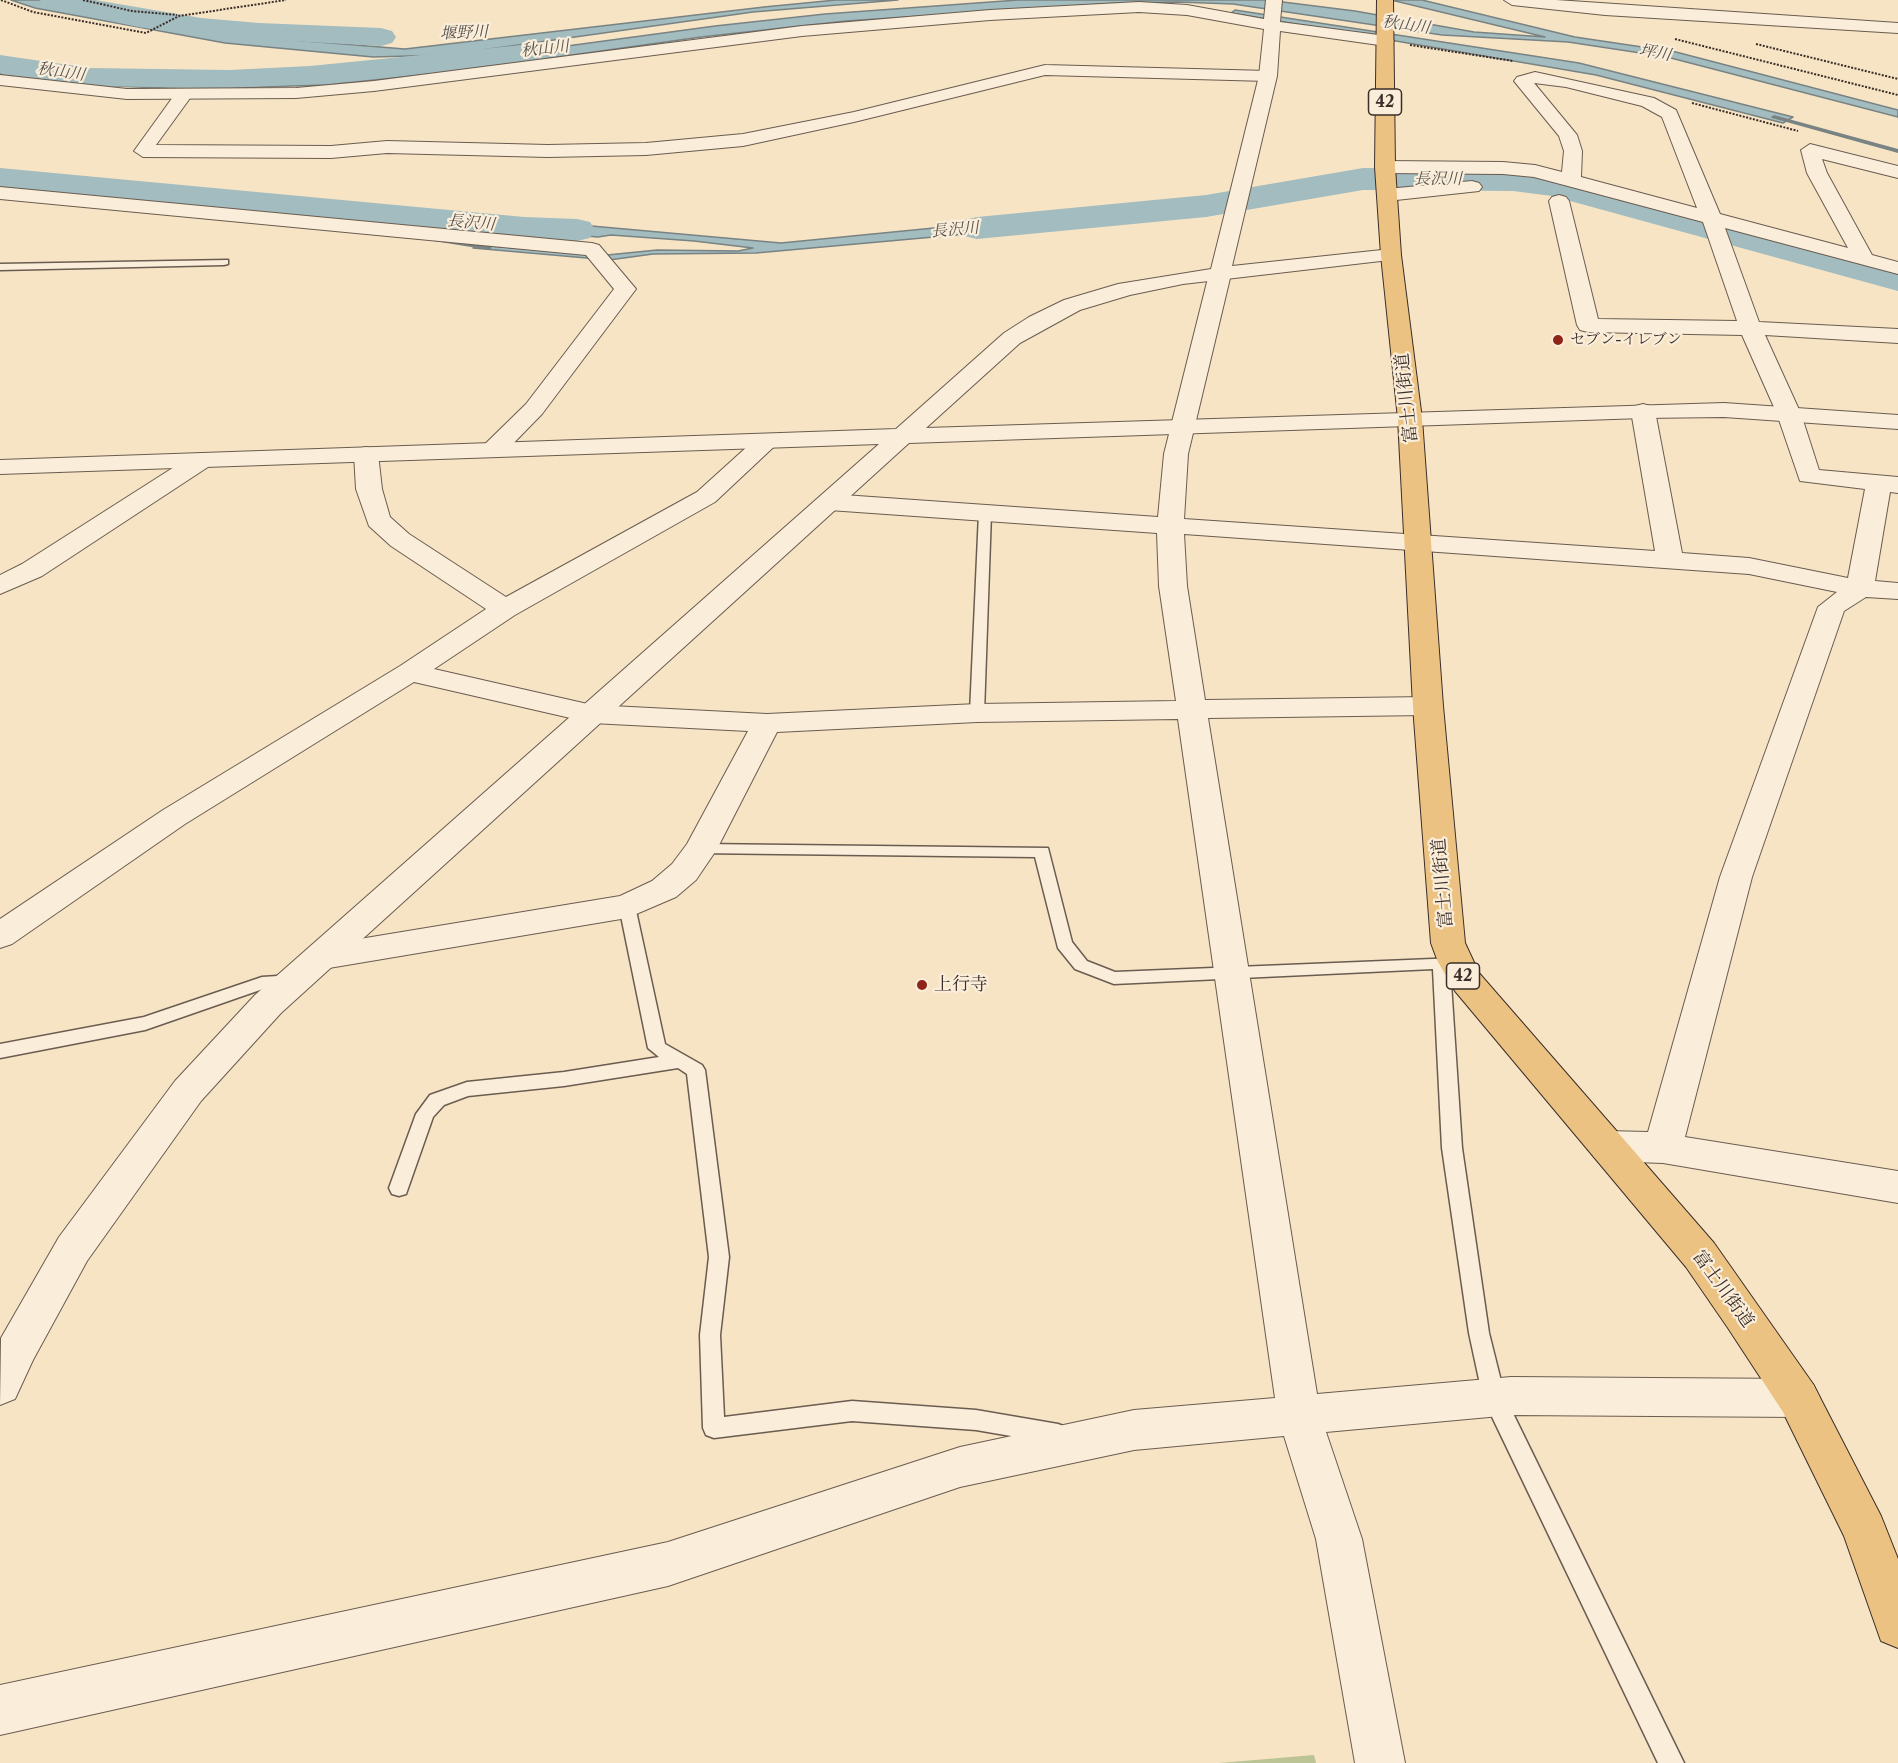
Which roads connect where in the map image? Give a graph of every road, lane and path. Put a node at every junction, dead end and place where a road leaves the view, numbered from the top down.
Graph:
1 (1, 0) edge
2 (83, 0) edge
3 (254, 0) edge
4 (286, 0) edge
5 (1274, 0) edge
6 (1385, 0) edge
7 (1512, 0) edge
8 (252, 5) junction
9 (1602, 5) edge
10 (177, 17) junction
11 (1272, 23) junction
12 (1898, 28) edge
13 (1671, 38) dead end
14 (1386, 39) junction
15 (1750, 42) dead end
16 (1268, 76) junction
17 (1898, 78) edge
18 (0, 80) edge
19 (184, 94) junction
20 (1898, 95) edge
21 (1898, 172) edge
22 (1387, 181) junction
23 (1572, 182) junction
24 (1509, 188) dead end
25 (0, 193) edge
26 (1536, 194) dead end
27 (1559, 201) junction
28 (1580, 206) dead end
29 (1710, 219) junction
30 (1700, 238) dead end
31 (1721, 243) junction
32 (1743, 249) dead end
33 (1391, 255) junction
34 (1864, 259) junction
35 (224, 262) dead end
36 (0, 267) edge
37 (1898, 268) edge
38 (1220, 274) junction
39 (1750, 328) junction
40 (1898, 336) edge
41 (1643, 411) junction
42 (1789, 414) junction
43 (1410, 419) junction
44 (1898, 422) edge
45 (1182, 425) junction
46 (903, 437) junction
47 (768, 441) junction
48 (493, 450) junction
49 (366, 454) junction
50 (202, 460) junction
51 (0, 467) edge
52 (1887, 484) edge
53 (829, 502) junction
54 (985, 513) junction
55 (1170, 526) junction
56 (1418, 543) junction
57 (1670, 560) junction
58 (0, 586) edge
59 (1860, 588) junction
60 (1898, 591) edge
61 (505, 609) junction
62 (410, 672) junction
63 (1428, 706) junction
64 (1191, 711) junction
65 (977, 713) junction
66 (592, 714) junction
67 (767, 723) junction
68 (701, 849) junction
69 (627, 906) junction
70 (0, 936) edge
71 (323, 957) junction
72 (1448, 963) junction
73 (1231, 971) junction
74 (295, 981) junction
75 (0, 1051) edge
76 (681, 1061) junction
77 (1607, 1146) junction
78 (1663, 1148) junction
79 (399, 1188) dead end
80 (1898, 1188) edge
81 (0, 1386) edge
82 (1494, 1398) junction
83 (1798, 1398) junction
84 (1299, 1415) junction
85 (1092, 1439) junction
86 (1898, 1625) edge
87 (0, 1710) edge
88 (1380, 1763) edge
89 (1671, 1763) edge

1 - 10 path
2 - 10 path
3 - 8 path
4 - 8 path
5 - 11 street
6 - 14 main road, 富士川街道 / 42
7 - 9 street
8 - 10 path
9 - 12 street
11 - 14 street
11 - 16 street
11 - 19 street
13 - 20 path
14 - 22 main road, 富士川街道 / 42
15 - 17 path
16 - 19 street
16 - 38 street
18 - 19 street
21 - 34 street
22 - 23 street
22 - 24 street
22 - 33 main road, 富士川街道 / 42
23 - 29 street
23 - 29 street
25 - 48 street
26 - 27 street
27 - 28 street
27 - 39 street
29 - 31 street
29 - 34 street
30 - 31 street
31 - 32 street
31 - 39 street
33 - 38 street
33 - 43 main road, 富士川街道 / 42
34 - 37 street
35 - 36 lane
38 - 45 street
38 - 46 street
39 - 40 street
39 - 42 street
41 - 42 street
41 - 43 street
41 - 57 street
42 - 44 street
42 - 52 street
43 - 45 street
43 - 56 main road, 富士川街道 / 42
45 - 46 street
45 - 55 street
46 - 47 street
46 - 53 street
47 - 48 street
47 - 61 street
48 - 49 street
49 - 50 street
49 - 61 street
50 - 51 street
50 - 58 street
52 - 59 street
53 - 54 street
53 - 66 street
54 - 55 street
54 - 65 lane
55 - 56 street
55 - 64 street
56 - 57 street
56 - 63 main road, 富士川街道 / 42
57 - 59 street
59 - 60 street
59 - 78 street
61 - 62 street
62 - 66 street
62 - 70 street
63 - 64 street
63 - 72 main road, 富士川街道 / 42
64 - 65 street
64 - 73 street
65 - 67 street
66 - 67 street
66 - 71 street
67 - 68 street
68 - 69 street
68 - 73 lane
69 - 71 street
69 - 76 lane
71 - 74 street
72 - 73 lane
72 - 77 main road, 富士川街道 / 42
72 - 82 lane
73 - 84 street
74 - 75 lane
74 - 81 street
76 - 79 lane
76 - 85 lane
77 - 78 street
77 - 83 main road, 富士川街道 / 42
78 - 80 street
82 - 83 street
82 - 84 street
82 - 89 lane
83 - 86 main road, 富士川街道 / 42
84 - 85 street
84 - 88 street
85 - 87 street

